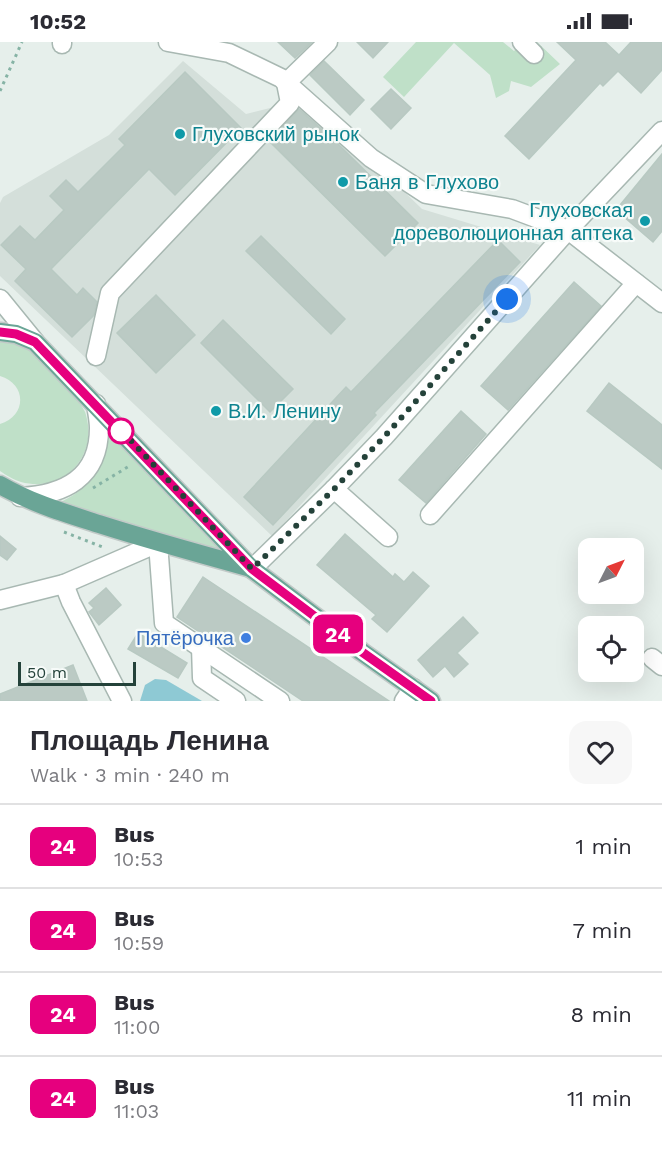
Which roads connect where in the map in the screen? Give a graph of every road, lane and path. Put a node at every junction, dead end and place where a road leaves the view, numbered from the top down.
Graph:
1 (21, 42) edge
2 (168, 42) edge
3 (328, 42) edge
4 (286, 83) junction
5 (0, 91) edge
6 (662, 131) edge
7 (568, 230) junction
8 (636, 283) junction
9 (0, 299) edge
10 (662, 303) edge
11 (0, 332) edge
12 (35, 342) junction
13 (96, 356) dead end
14 (96, 404) junction
15 (131, 465) dead end
16 (0, 485) edge
17 (334, 489) junction
18 (91, 490) dead end
19 (20, 497) junction
20 (430, 515) dead end
21 (388, 537) dead end
22 (158, 543) junction
23 (252, 569) junction
24 (64, 584) junction
25 (0, 600) edge
26 (201, 647) junction
27 (409, 695) edge
28 (122, 701) edge
29 (236, 701) edge
30 (280, 701) edge
31 (431, 701) edge

1 - 5 path
2 - 4 street
3 - 4 street
4 - 7 street
4 - 13 street
6 - 7 street
7 - 8 street
7 - 17 street
8 - 10 street
8 - 20 street
9 - 12 street
11 - 12 main road
12 - 14 main road
14 - 19 street
14 - 23 main road
15 - 18 path
16 - 19 main road
17 - 21 street
17 - 23 street
19 - 22 main road
22 - 23 main road
22 - 24 street
22 - 26 street
23 - 27 main road
24 - 25 street
24 - 28 street
26 - 29 street
26 - 30 street
27 - 31 main road

